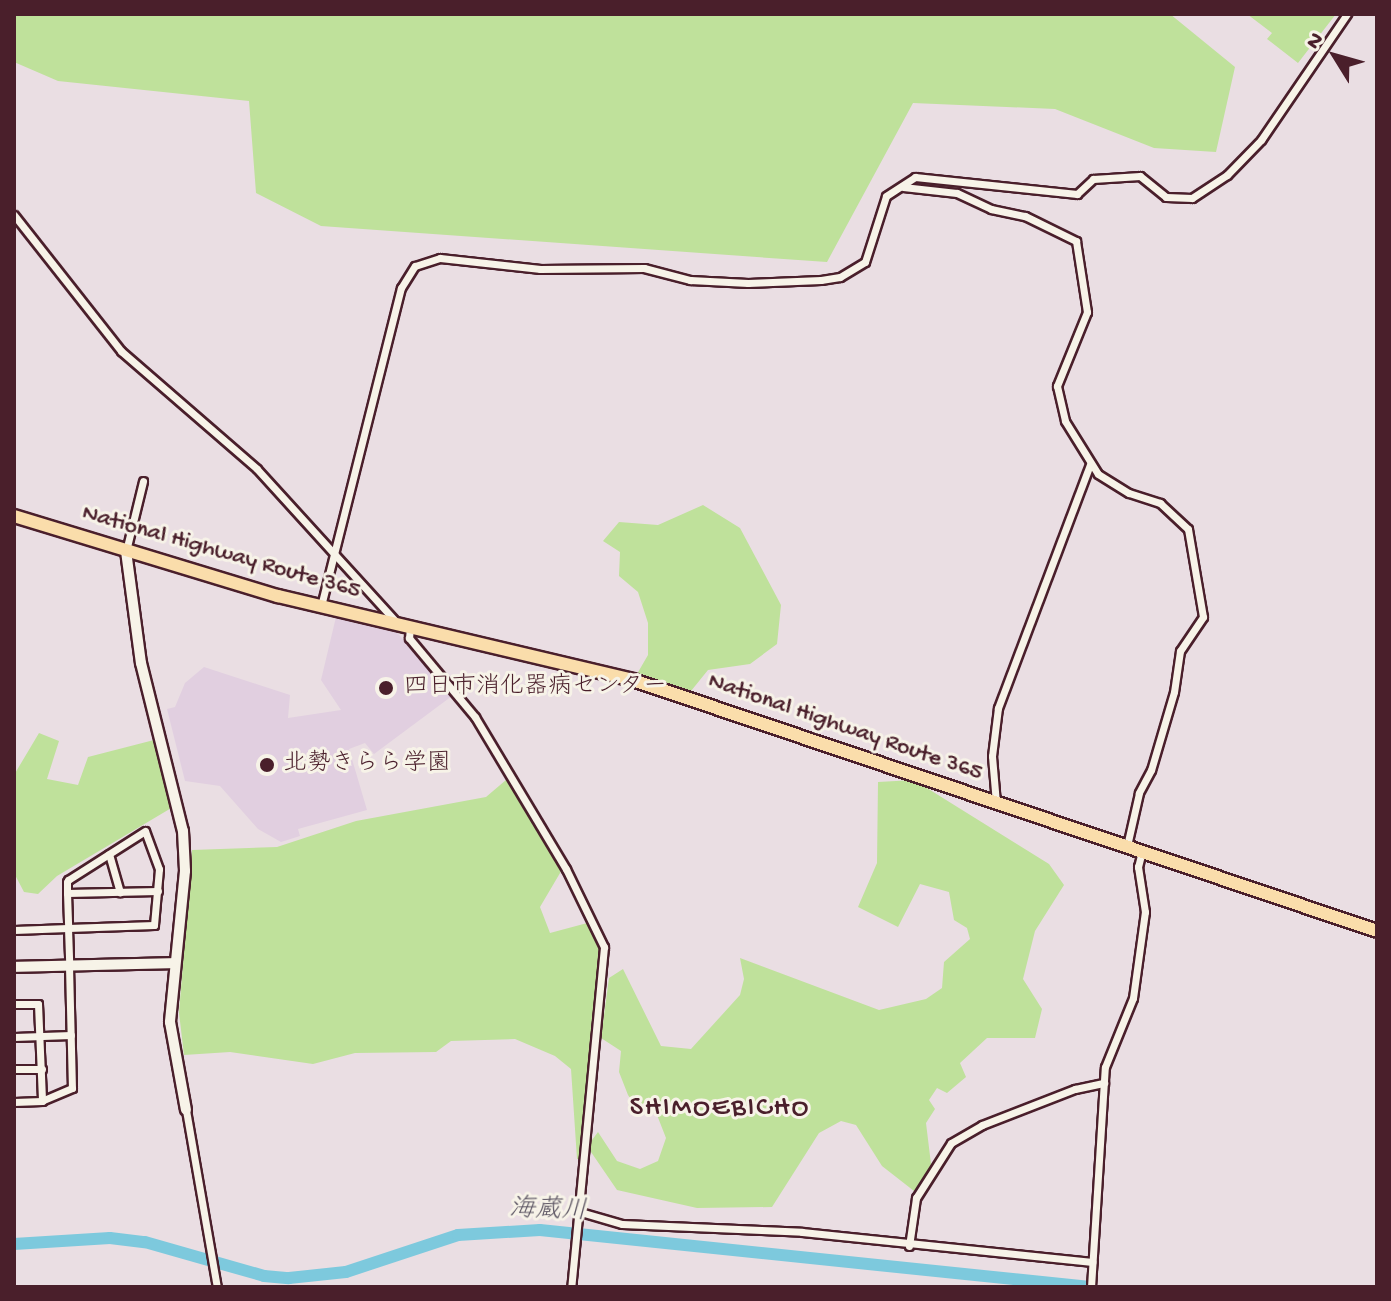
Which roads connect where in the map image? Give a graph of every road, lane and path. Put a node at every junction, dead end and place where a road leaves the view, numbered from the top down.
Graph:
1 (1347, 14) edge
2 (903, 187) junction
3 (14, 215) edge
4 (1090, 464) junction
5 (143, 481) dead end
6 (14, 516) edge
7 (126, 551) junction
8 (335, 552) junction
9 (321, 606) junction
10 (404, 625) junction
11 (996, 803) junction
12 (1127, 846) junction
13 (1142, 851) junction
14 (109, 854) junction
15 (158, 891) junction
16 (120, 892) junction
17 (67, 893) junction
18 (68, 928) junction
19 (1371, 929) edge
20 (14, 930) edge
21 (174, 963) junction
22 (69, 966) junction
23 (14, 967) edge
24 (14, 1004) edge
25 (71, 1035) junction
26 (40, 1036) junction
27 (14, 1037) edge
28 (14, 1069) edge
29 (42, 1069) junction
30 (1104, 1083) junction
31 (42, 1101) junction
32 (14, 1102) edge
33 (186, 1110) joint
34 (576, 1212) junction
35 (909, 1246) junction
36 (1092, 1262) junction
37 (217, 1287) edge
38 (571, 1287) edge
39 (1091, 1287) edge

1 - 2 street
2 - 4 street
2 - 8 street
3 - 8 street
4 - 11 street
4 - 12 street
5 - 7 street
6 - 7 highway, National Highway Route 365
7 - 9 highway, National Highway Route 365
7 - 21 street
8 - 9 street
8 - 10 street
9 - 10 highway, National Highway Route 365
10 - 11 highway, National Highway Route 365
10 - 34 street
11 - 12 highway, National Highway Route 365
12 - 13 highway, National Highway Route 365
13 - 19 highway, National Highway Route 365
13 - 30 street
14 - 15 street
14 - 16 street
14 - 17 street
15 - 16 street
15 - 18 street
16 - 17 street
17 - 18 street
18 - 20 street
18 - 22 street
21 - 22 street
21 - 33 street
22 - 23 street
22 - 25 street
24 - 26 street
25 - 26 street
25 - 31 street
26 - 27 street
26 - 29 street
28 - 29 street
29 - 31 street
30 - 35 street
30 - 36 street
31 - 32 street
33 - 37 street
34 - 35 street
34 - 38 street
35 - 36 street
36 - 39 street

